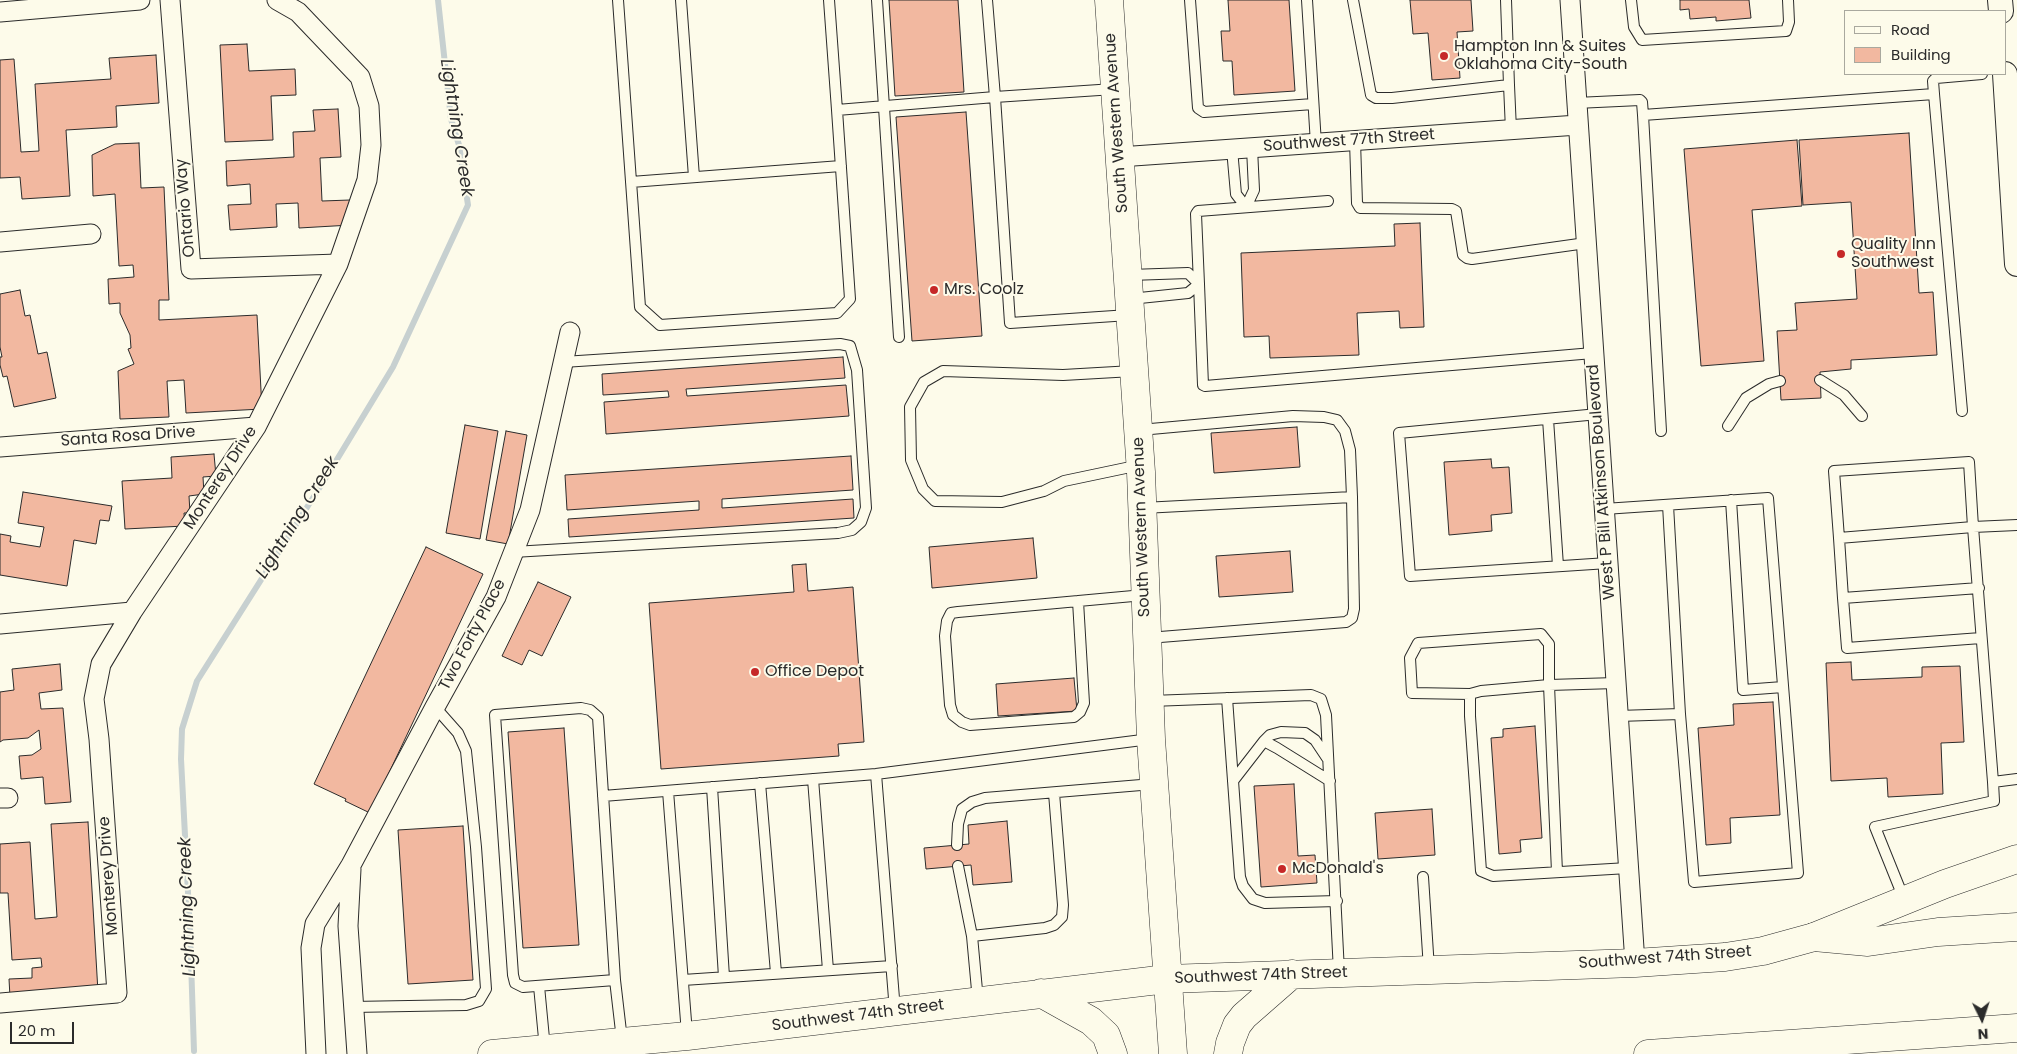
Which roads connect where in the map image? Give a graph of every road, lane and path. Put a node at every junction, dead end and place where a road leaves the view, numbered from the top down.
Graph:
1 (140, 0) edge
2 (170, 0) edge
3 (277, 0) edge
4 (618, 0) edge
5 (681, 0) edge
6 (829, 0) edge
7 (877, 0) edge
8 (987, 0) edge
9 (1109, 0) edge
10 (1190, 0) edge
11 (1307, 0) edge
12 (1353, 0) edge
13 (1506, 0) edge
14 (1570, 0) edge
15 (1631, 0) edge
16 (1788, 0) edge
17 (0, 12) edge
18 (1970, 75) edge
19 (2005, 75) edge
20 (1508, 85) junction
21 (1115, 89) junction
22 (1934, 94) junction
23 (995, 97) junction
24 (1576, 103) junction
25 (1313, 104) junction
26 (884, 106) junction
27 (837, 110) junction
28 (1643, 115) junction
29 (1578, 125) junction
30 (1511, 130) junction
31 (1354, 141) junction
32 (1316, 144) junction
33 (1252, 148) junction
34 (1232, 149) junction
35 (1119, 157) junction
36 (841, 166) junction
37 (694, 177) junction
38 (631, 182) junction
39 (1328, 201) dead end
40 (1246, 207) junction
41 (91, 234) dead end
42 (0, 242) edge
43 (1586, 243) junction
44 (2017, 251) edge
45 (338, 264) junction
46 (1199, 284) junction
47 (1129, 296) junction
48 (570, 332) dead end
49 (898, 337) dead end
50 (1593, 353) junction
51 (563, 362) junction
52 (1134, 370) junction
53 (1820, 380) dead end
54 (1780, 381) dead end
55 (1962, 411) dead end
56 (1598, 414) junction
57 (1862, 416) dead end
58 (1548, 419) junction
59 (1728, 426) dead end
60 (256, 427) junction
61 (1138, 430) junction
62 (1661, 431) dead end
63 (0, 447) edge
64 (1141, 464) junction
65 (1352, 497) junction
66 (1731, 500) junction
67 (1668, 505) junction
68 (1143, 508) junction
69 (1604, 509) junction
70 (2017, 525) edge
71 (1973, 527) junction
72 (1839, 538) junction
73 (513, 552) junction
74 (1608, 562) junction
75 (1558, 566) junction
76 (1979, 588) junction
77 (1145, 595) junction
78 (1843, 598) junction
79 (1078, 601) junction
80 (132, 612) junction
81 (0, 624) edge
82 (1147, 638) junction
83 (1981, 638) junction
84 (1616, 684) junction
85 (1549, 685) junction
86 (1783, 687) junction
87 (1470, 694) junction
88 (1227, 698) junction
89 (1150, 702) junction
90 (434, 707) junction
91 (1680, 714) junction
92 (1618, 716) junction
93 (1151, 739) junction
94 (1264, 742) junction
95 (1328, 761) junction
96 (876, 774) junction
97 (813, 779) junction
98 (2017, 779) edge
99 (1233, 781) junction
100 (1330, 781) junction
101 (1993, 782) junction
102 (760, 783) junction
103 (1154, 784) junction
104 (712, 787) junction
105 (668, 791) junction
106 (1054, 793) junction
107 (603, 796) junction
108 (957, 845) dead end
109 (2013, 858) edge
110 (351, 865) junction
111 (958, 866) dead end
112 (1628, 868) junction
113 (1557, 872) junction
114 (1424, 877) dead end
115 (1905, 900) junction
116 (1337, 901) junction
117 (2017, 927) edge
118 (972, 936) junction
119 (1814, 937) junction
120 (1635, 963) junction
121 (892, 966) junction
122 (828, 970) junction
123 (1429, 970) junction
124 (776, 973) junction
125 (1339, 973) junction
126 (1292, 974) junction
127 (724, 977) junction
128 (1167, 979) junction
129 (615, 980) junction
130 (683, 980) junction
131 (539, 986) junction
132 (1041, 993) junction
133 (978, 1002) junction
134 (0, 1003) edge
135 (352, 1007) junction
136 (895, 1012) junction
137 (2017, 1028) edge
138 (687, 1036) junction
139 (623, 1041) junction
140 (540, 1052) edge
141 (316, 1054) edge
142 (356, 1054) edge
143 (492, 1054) edge
144 (1114, 1054) edge
145 (1173, 1054) edge
146 (1228, 1054) edge
147 (1648, 1054) edge

1 - 17 street
2 - 45 street, Ontario Way
3 - 45 street, Monterey Drive
4 - 38 lane
5 - 37 lane
6 - 27 lane
7 - 26 lane
8 - 23 lane
9 - 21 main road, South Western Avenue
10 - 25 lane
11 - 25 lane
12 - 20 lane
13 - 20 lane
14 - 24 street, West P Bill Atkinson Boulevard
15 - 16 lane
18 - 22 lane
19 - 44 street
20 - 30 lane
21 - 23 lane
21 - 35 main road, South Western Avenue
22 - 28 lane
22 - 55 lane
23 - 26 lane
23 - 47 lane
24 - 28 lane
24 - 29 street, West P Bill Atkinson Boulevard
25 - 32 lane
26 - 27 lane
26 - 49 lane
27 - 36 lane
28 - 62 lane
29 - 30 street, Southwest 77th Street
29 - 43 street, West P Bill Atkinson Boulevard
30 - 31 street, Southwest 77th Street
31 - 32 street, Southwest 77th Street
31 - 43 lane
32 - 33 street, Southwest 77th Street
33 - 34 street, Southwest 77th Street
33 - 40 lane
34 - 35 street, Southwest 77th Street
34 - 40 lane
35 - 47 main road, South Western Avenue
36 - 37 lane
36 - 38 lane
37 - 38 lane
39 - 40 lane
40 - 46 lane
41 - 42 street
43 - 50 street, West P Bill Atkinson Boulevard
45 - 60 street, Monterey Drive
46 - 47 lane
46 - 47 lane
46 - 50 lane
47 - 52 main road, South Western Avenue
48 - 51 street, Two Forty Place
50 - 56 street, West P Bill Atkinson Boulevard
51 - 73 street, Two Forty Place
51 - 73 lane
52 - 61 main road, South Western Avenue
52 - 64 lane
53 - 57 lane
54 - 59 lane
56 - 58 lane
56 - 69 street, West P Bill Atkinson Boulevard
58 - 75 lane
58 - 75 lane
60 - 63 street, Santa Rosa Drive
60 - 80 street, Monterey Drive
61 - 64 main road, South Western Avenue
61 - 65 lane
64 - 68 main road, South Western Avenue
65 - 68 lane
65 - 82 lane
66 - 67 lane
66 - 86 lane
66 - 86 lane
67 - 69 lane
67 - 91 lane
68 - 77 main road, South Western Avenue
69 - 74 street, West P Bill Atkinson Boulevard
70 - 71 lane
71 - 72 lane
71 - 72 lane
71 - 76 lane
72 - 78 lane
73 - 90 street, Two Forty Place
74 - 75 lane
74 - 84 street, West P Bill Atkinson Boulevard
76 - 78 lane
76 - 83 lane
77 - 79 lane
77 - 82 main road, South Western Avenue
78 - 83 lane
79 - 79 lane
80 - 81 street
80 - 134 street, Monterey Drive
82 - 89 main road, South Western Avenue
83 - 101 lane
84 - 85 lane
84 - 92 street, West P Bill Atkinson Boulevard
85 - 87 lane
85 - 87 lane
85 - 113 lane
86 - 91 lane
87 - 113 lane
88 - 89 lane
88 - 95 lane
88 - 99 lane
89 - 93 main road, South Western Avenue
90 - 110 street, Two Forty Place
90 - 135 lane
91 - 92 lane
92 - 112 street, West P Bill Atkinson Boulevard
93 - 96 lane
93 - 103 main road, South Western Avenue
94 - 95 lane
94 - 99 lane
94 - 100 lane
95 - 100 lane
96 - 97 lane
96 - 121 lane
97 - 102 lane
97 - 122 lane
98 - 101 lane
99 - 116 lane
100 - 116 lane
101 - 115 lane
102 - 104 lane
102 - 124 lane
103 - 106 lane
103 - 128 main road, South Western Avenue
104 - 105 lane
104 - 127 lane
105 - 107 lane
105 - 130 lane
106 - 108 lane
106 - 118 lane
107 - 129 lane
107 - 131 lane
109 - 115 main road, Southwest 74th Street
110 - 135 street, Two Forty Place
110 - 141 street, Two Forty Place
111 - 118 lane
112 - 113 lane
112 - 120 street, West P Bill Atkinson Boulevard
114 - 123 lane
115 - 119 main road, Southwest 74th Street
116 - 125 lane
117 - 119 main road
118 - 133 lane
119 - 120 main road, Southwest 74th Street
120 - 123 main road, Southwest 74th Street
121 - 122 lane
121 - 136 lane
122 - 124 lane
123 - 125 main road, Southwest 74th Street
124 - 127 lane
125 - 126 main road, Southwest 74th Street
126 - 128 main road, Southwest 74th Street
126 - 146 main road
127 - 130 lane
128 - 132 main road, Southwest 74th Street
128 - 145 main road, South Western Avenue
129 - 131 lane
129 - 139 lane
130 - 138 lane
131 - 140 lane
132 - 133 main road, Southwest 74th Street
132 - 144 main road
133 - 136 main road, Southwest 74th Street
135 - 142 street, Two Forty Place
136 - 138 main road, Southwest 74th Street
137 - 147 main road
138 - 139 main road, Southwest 74th Street
139 - 140 main road, Southwest 74th Street
140 - 143 main road, Southwest 74th Street

